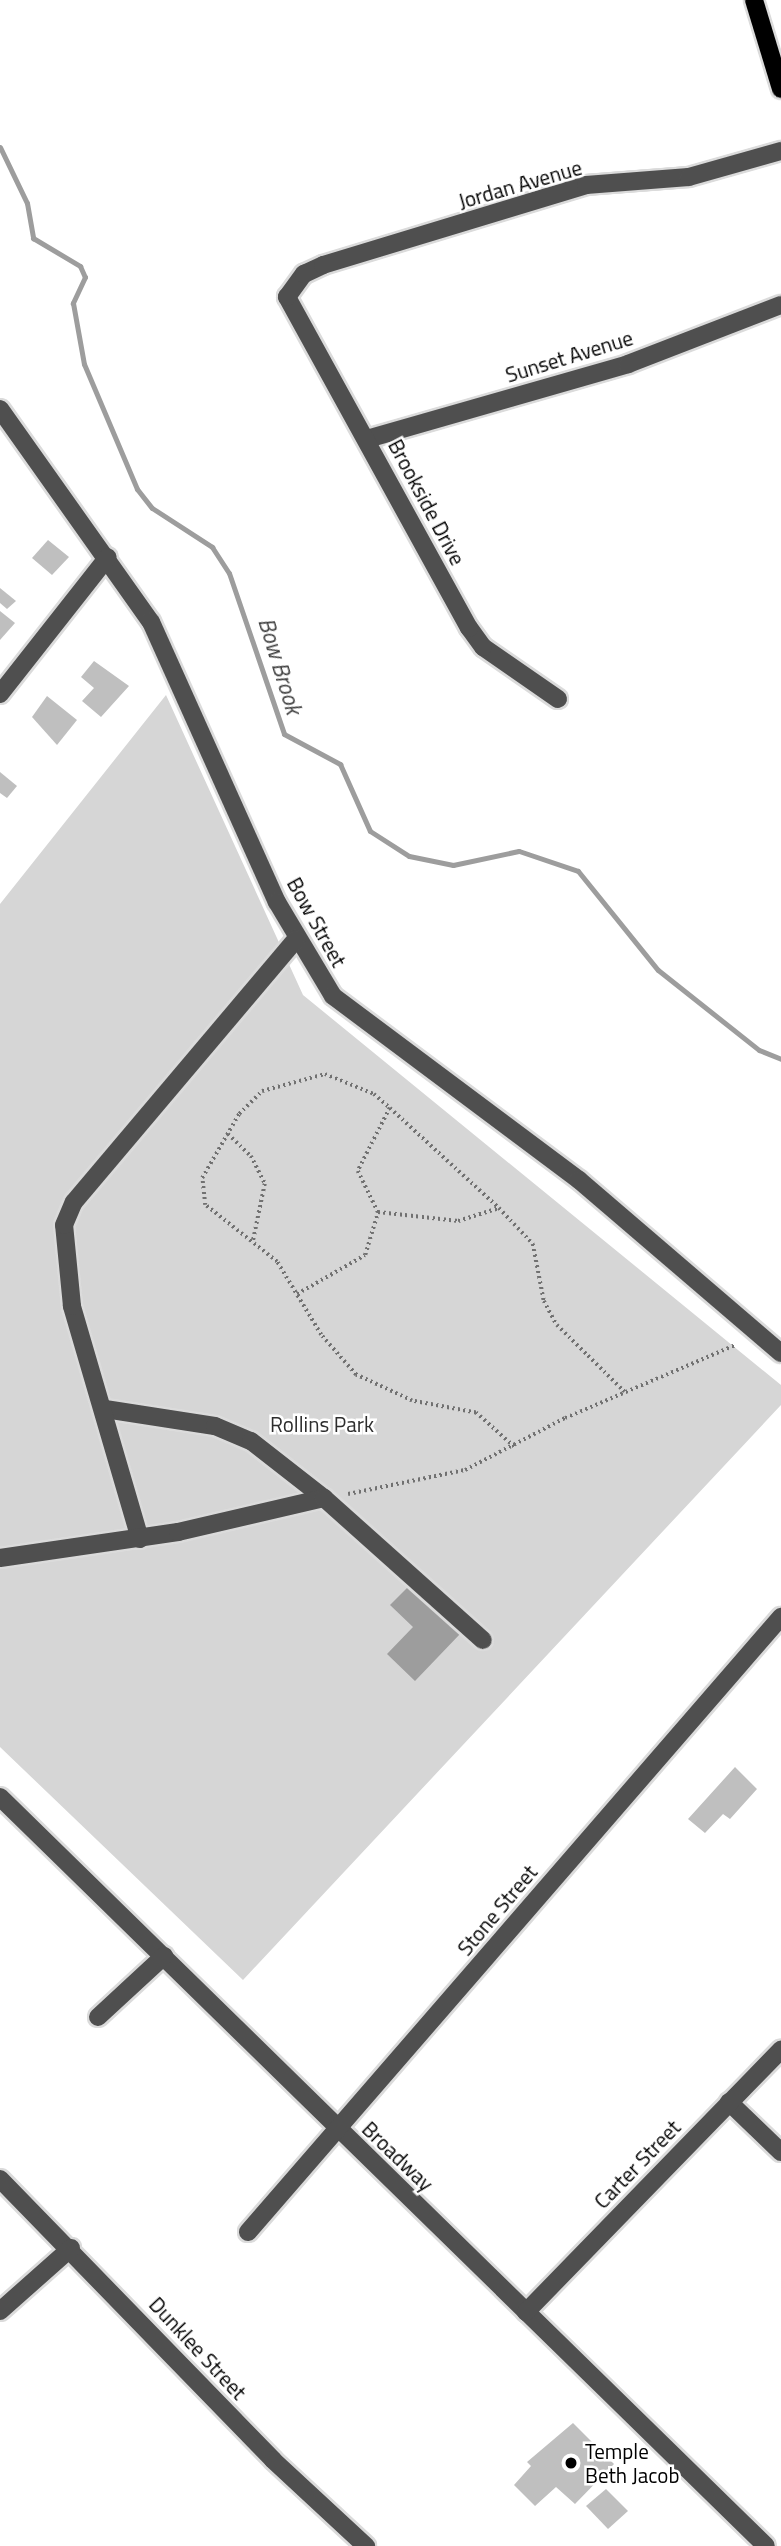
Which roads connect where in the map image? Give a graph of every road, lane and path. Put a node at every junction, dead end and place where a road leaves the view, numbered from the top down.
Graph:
1 (754, 0) edge
2 (781, 89) edge
3 (781, 151) edge
4 (287, 297) joint
5 (781, 305) edge
6 (0, 409) edge
7 (367, 439) junction
8 (108, 557) junction
9 (0, 694) edge
10 (558, 699) dead end
11 (296, 939) junction
12 (390, 1108) junction
13 (227, 1133) junction
14 (499, 1209) junction
15 (377, 1212) junction
16 (253, 1242) junction
17 (297, 1294) junction
18 (735, 1345) dead end
19 (781, 1353) edge
20 (625, 1392) junction
21 (105, 1409) junction
22 (514, 1447) junction
23 (324, 1498) junction
24 (140, 1539) junction
25 (0, 1558) edge
26 (781, 1617) edge
27 (483, 1640) dead end
28 (0, 1797) edge
29 (164, 1956) junction
30 (98, 2017) dead end
31 (781, 2050) edge
32 (729, 2102) junction
33 (338, 2129) junction
34 (781, 2152) edge
35 (0, 2179) edge
36 (248, 2232) dead end
37 (71, 2248) junction
38 (0, 2311) edge
39 (526, 2312) junction
40 (781, 2541) edge
41 (366, 2546) edge
42 (766, 2546) edge
43 (776, 2546) edge

1 - 2 main road
3 - 4 street, Jordan Avenue
4 - 7 street, Brookside Drive
5 - 7 street, Sunset Avenue
6 - 8 street, Bow Street
7 - 10 street, Brookside Drive
8 - 9 street
8 - 11 street, Bow Street
11 - 19 street, Bow Street
11 - 21 street
12 - 13 path
12 - 14 path
12 - 15 path
13 - 16 path
13 - 16 path
14 - 15 path
14 - 20 path
15 - 17 path
16 - 17 path
17 - 22 path
18 - 20 path
20 - 22 path
21 - 23 street
21 - 24 street
22 - 23 path
23 - 24 street
23 - 27 street
24 - 25 street
26 - 33 street, Stone Street
28 - 29 street, Broadway
29 - 30 street
29 - 33 street, Broadway
31 - 32 street, Carter Street
32 - 34 street
32 - 39 street, Carter Street
33 - 36 street, Stone Street
33 - 39 street, Broadway
35 - 37 street, Dunklee Street
37 - 38 street
37 - 41 street, Dunklee Street
39 - 42 street, Broadway
40 - 43 street

